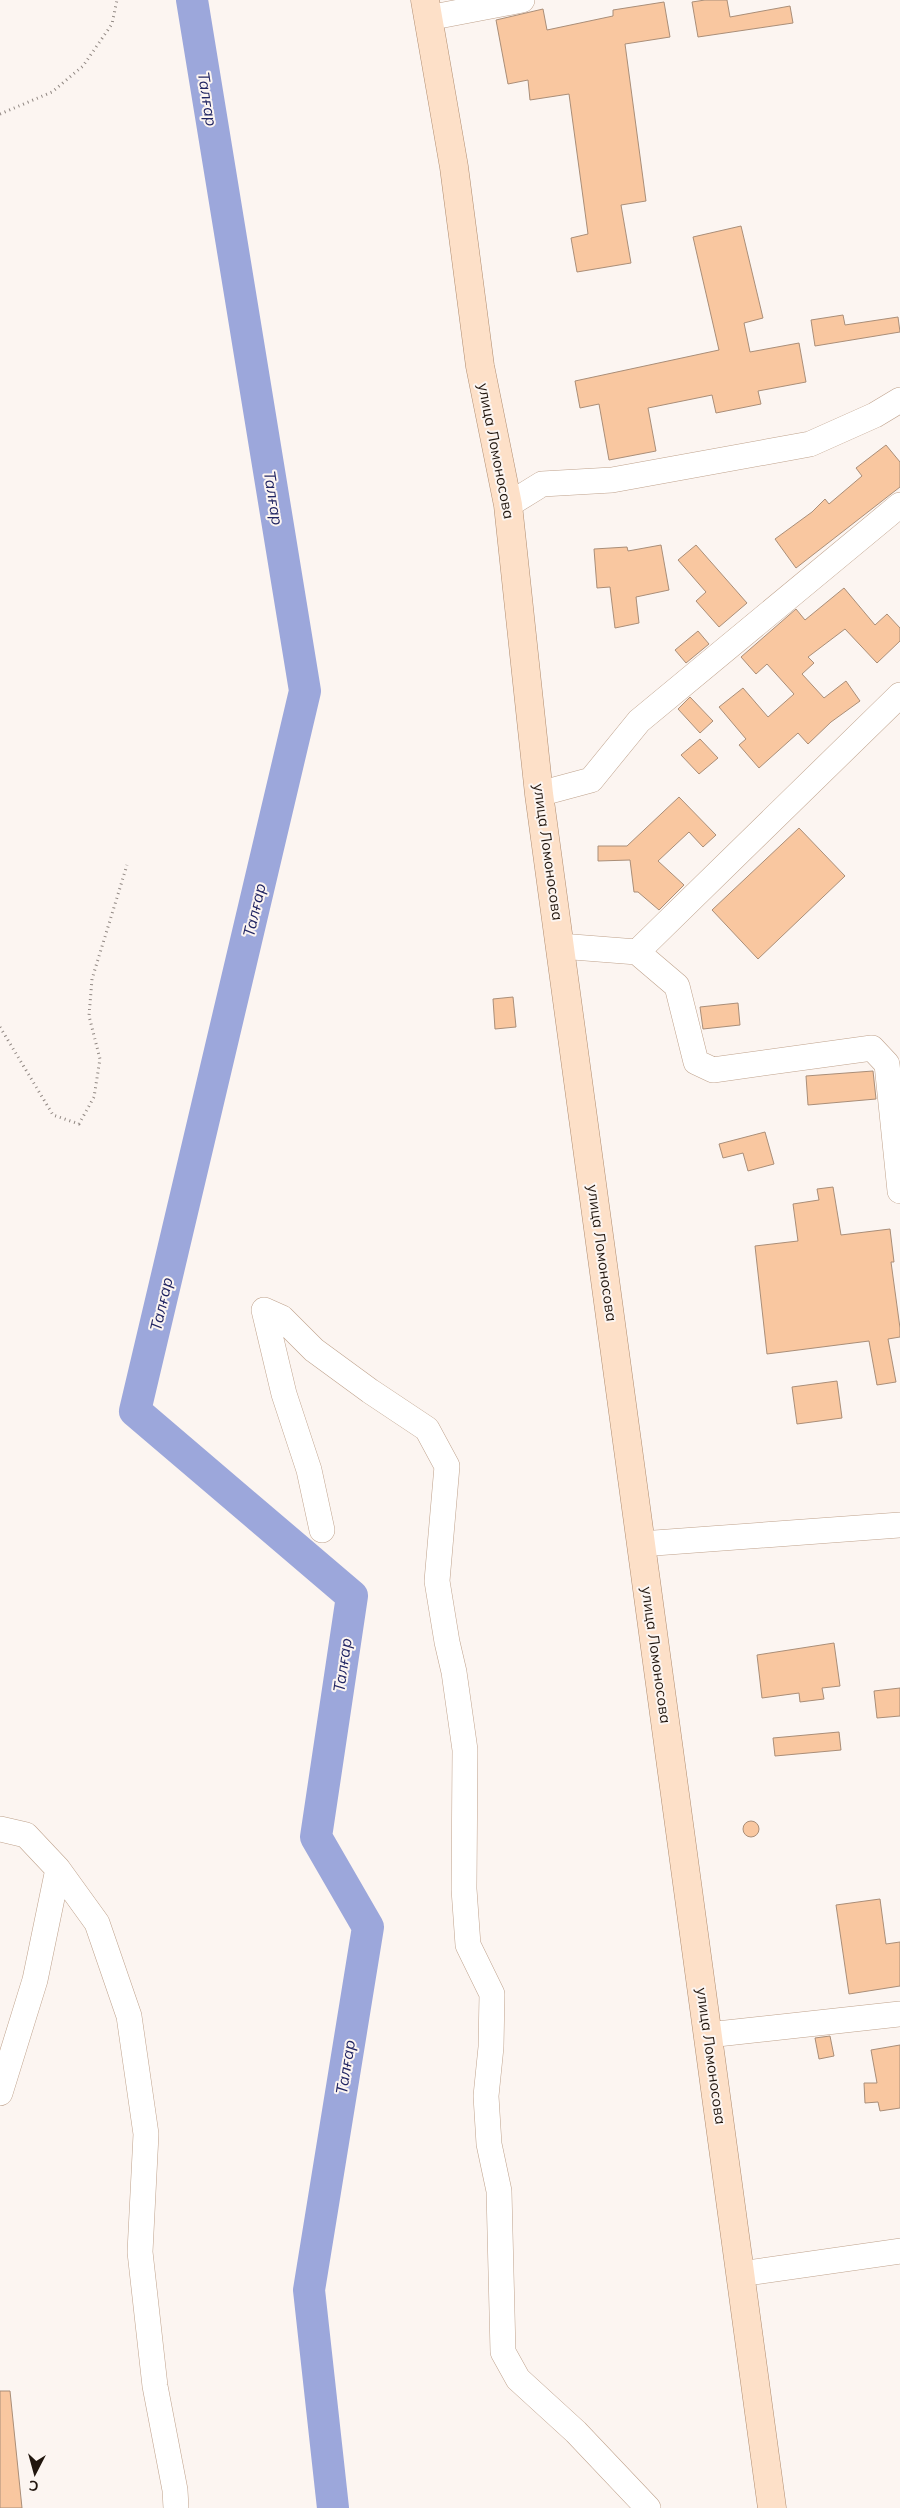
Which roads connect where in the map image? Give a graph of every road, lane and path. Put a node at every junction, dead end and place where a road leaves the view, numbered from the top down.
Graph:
1 (117, 0) edge
2 (522, 0) edge
3 (427, 9) edge
4 (0, 114) edge
5 (900, 400) edge
6 (508, 505) junction
7 (900, 506) edge
8 (900, 695) edge
9 (540, 794) junction
10 (127, 865) dead end
11 (560, 946) junction
12 (637, 952) junction
13 (0, 1027) edge
14 (900, 1190) edge
15 (900, 1525) edge
16 (322, 1530) dead end
17 (641, 1544) junction
18 (0, 1829) edge
19 (58, 1869) junction
20 (900, 2014) edge
21 (708, 2035) junction
22 (0, 2093) edge
23 (900, 2251) edge
24 (740, 2274) junction
25 (176, 2508) edge
26 (648, 2508) edge
27 (772, 2508) edge

1 - 4 path
2 - 3 street
3 - 6 main road, улица Ломоносова
5 - 6 street
6 - 9 main road, улица Ломоносова
7 - 9 street
8 - 12 street
9 - 11 main road, улица Ломоносова
10 - 13 path
11 - 12 street
11 - 17 main road, улица Ломоносова
12 - 14 street
15 - 17 street
16 - 26 street
17 - 21 main road, улица Ломоносова
18 - 19 street
19 - 22 street
19 - 25 street
20 - 21 street
21 - 24 main road, улица Ломоносова
23 - 24 street
24 - 27 main road, улица Ломоносова

